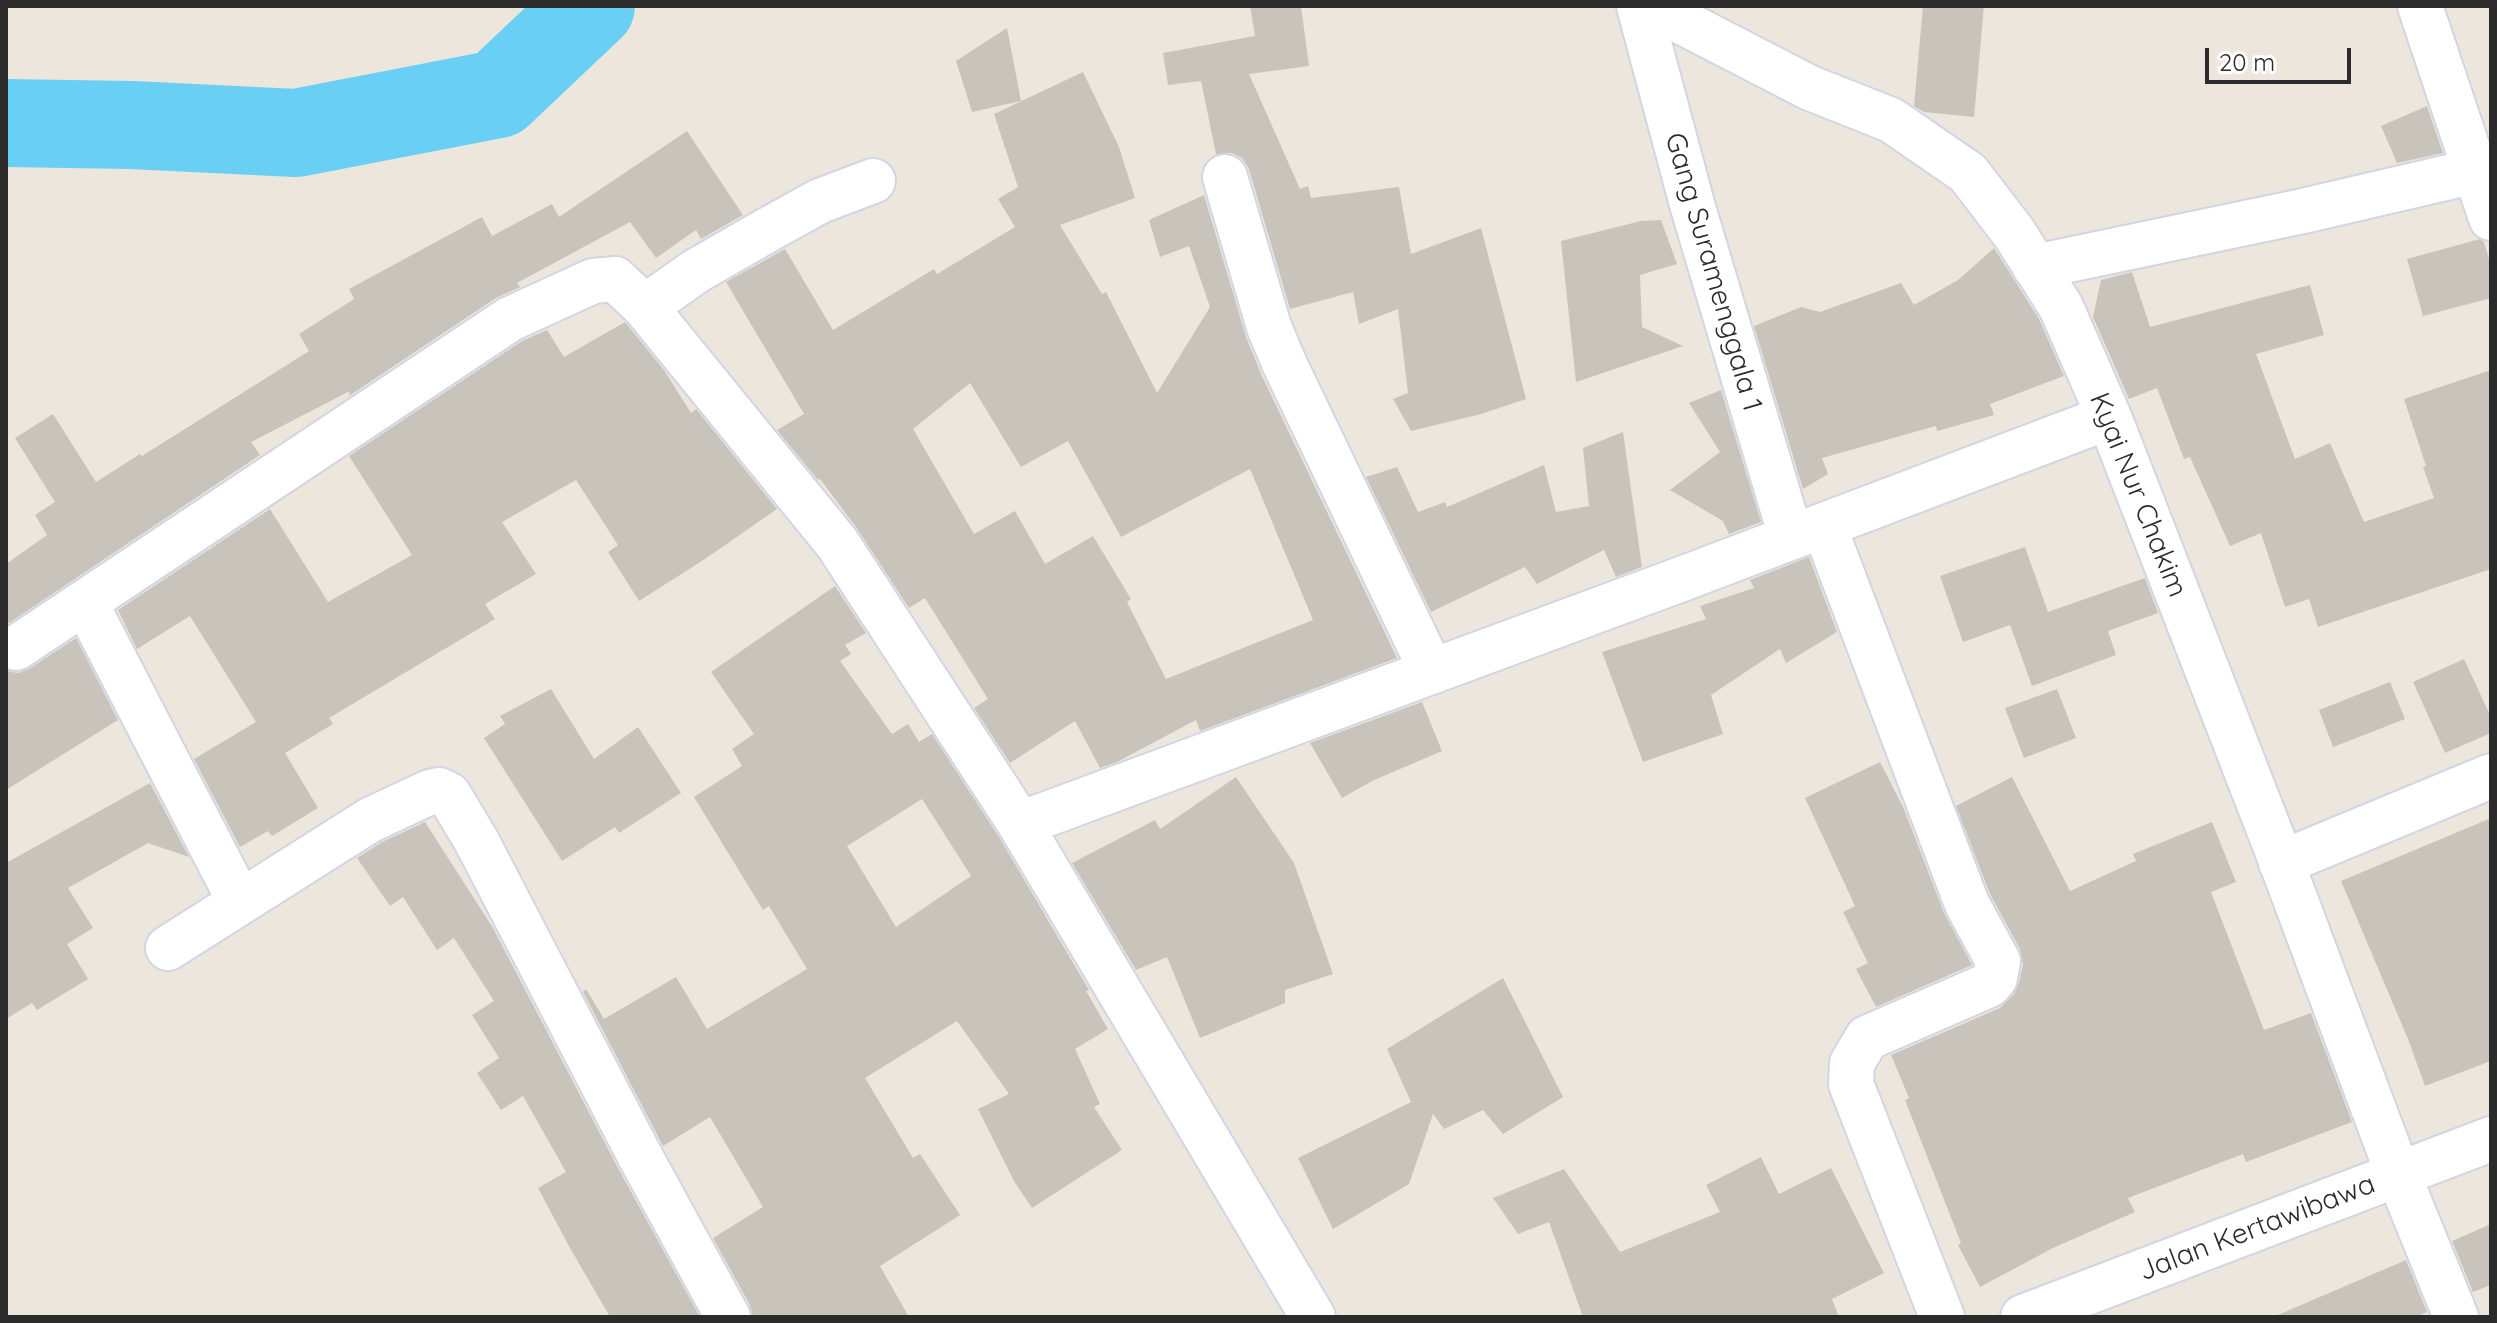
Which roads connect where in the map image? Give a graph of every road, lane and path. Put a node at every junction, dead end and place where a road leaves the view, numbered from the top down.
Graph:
1 (1639, 6) edge
2 (1651, 6) edge
3 (2431, 10) edge
4 (2475, 171) junction
5 (1225, 177) dead end
6 (873, 181) dead end
7 (2491, 218) edge
8 (2035, 267) junction
9 (645, 307) junction
10 (2109, 417) junction
11 (1807, 532) junction
12 (85, 602) junction
13 (16, 648) dead end
14 (1432, 672) junction
15 (2491, 776) edge
16 (1020, 824) junction
17 (2281, 863) junction
18 (240, 902) junction
19 (168, 948) dead end
20 (2491, 1139) edge
21 (2398, 1174) junction
22 (728, 1317) edge
23 (1313, 1317) edge
24 (1942, 1317) edge
25 (2023, 1317) edge
26 (2456, 1317) edge

1 - 11 street, Gang Suramenggala 1
2 - 8 street, Kyai Nur Chakim
3 - 4 street
4 - 7 street
4 - 8 street
5 - 14 street
6 - 9 street
8 - 10 street, Kyai Nur Chakim
9 - 12 street
9 - 16 street
10 - 11 street
10 - 17 street, Kyai Nur Chakim
11 - 14 street
11 - 24 street, Gang Suramenggala 1
12 - 13 street
12 - 18 street
14 - 16 street
15 - 17 street
16 - 23 street
17 - 21 street, Kyai Nur Chakim
18 - 19 street
18 - 22 street
20 - 21 street, Jalan Kertawibawa
21 - 25 street, Jalan Kertawibawa
21 - 26 street, Kyai Nur Chakim

